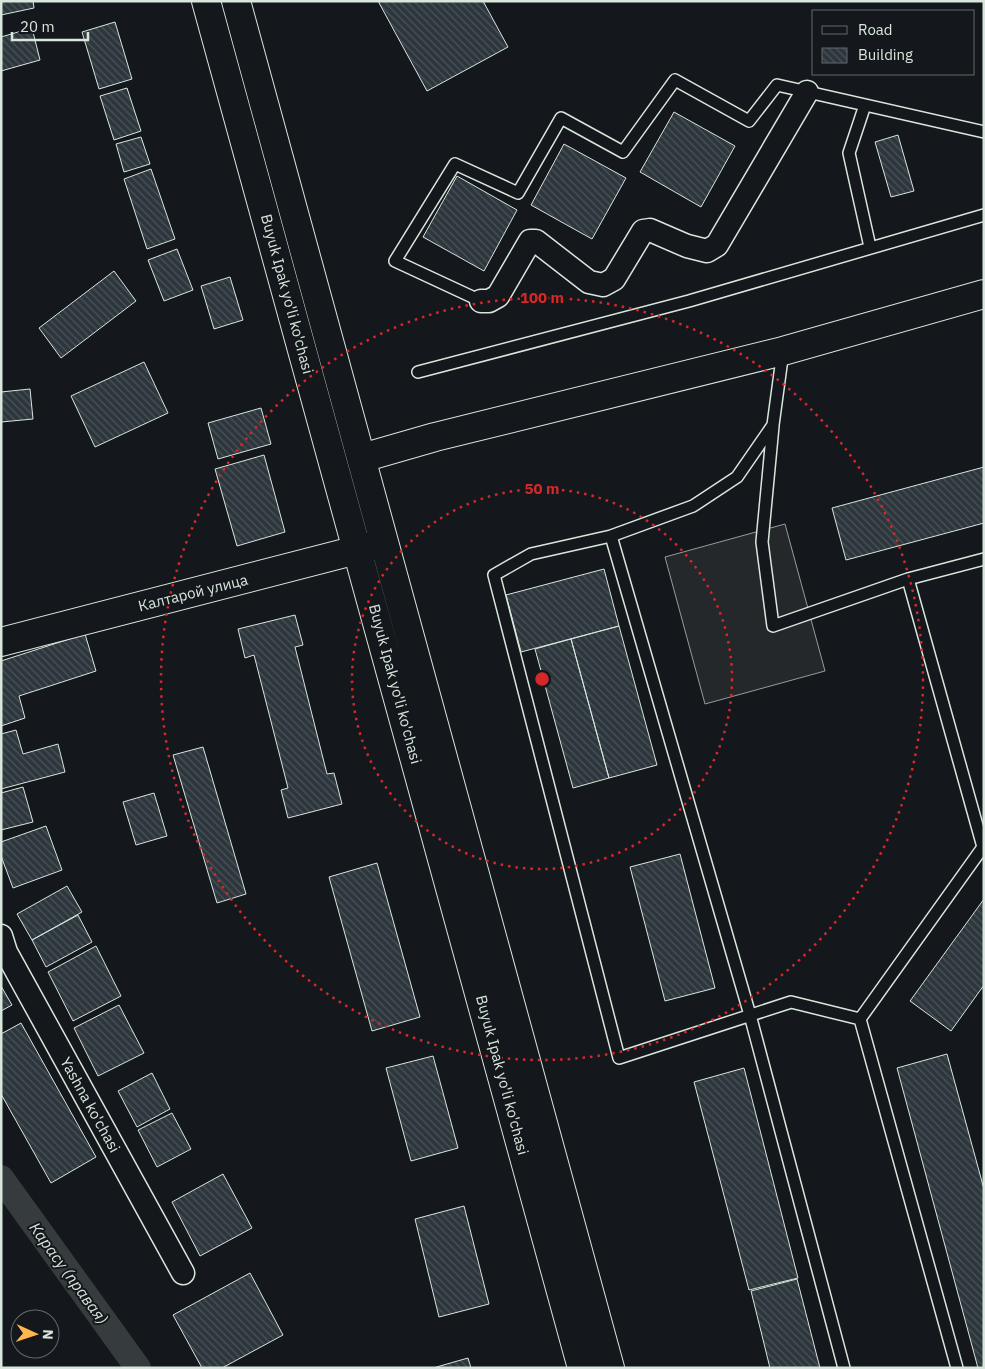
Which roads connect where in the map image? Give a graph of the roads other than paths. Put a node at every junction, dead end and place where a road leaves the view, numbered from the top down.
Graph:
1 (206, 1) edge
2 (236, 1) edge
3 (807, 92) junction
4 (865, 105) junction
5 (984, 132) edge
6 (984, 215) edge
7 (870, 246) junction
8 (984, 294) edge
9 (481, 301) joint
10 (783, 351) junction
11 (418, 372) dead end
12 (773, 424) junction
13 (362, 458) junction
14 (335, 466) junction
15 (611, 536) junction
16 (385, 543) junction
17 (358, 550) junction
18 (984, 559) edge
19 (908, 579) junction
20 (1, 642) edge
21 (1, 936) edge
22 (750, 1015) junction
23 (860, 1019) junction
24 (183, 1273) dead end
25 (582, 1368) edge
26 (610, 1368) edge
27 (844, 1368) edge
28 (957, 1368) edge

1 - 14 main road, Buyuk Ipak yo'li ko'chasi
2 - 13 main road, Buyuk Ipak yo'li ko'chasi
3 - 4 lane
3 - 9 street
3 - 9 lane
4 - 5 lane
4 - 7 lane
6 - 7 lane
7 - 11 lane
8 - 10 main road
10 - 12 lane
10 - 13 main road
12 - 15 lane
12 - 19 lane
13 - 14 main road
13 - 16 main road, Buyuk Ipak yo'li ko'chasi
14 - 17 main road, Buyuk Ipak yo'li ko'chasi
15 - 22 lane
15 - 22 lane
16 - 17 main road, Калтарой улица
16 - 26 main road, Buyuk Ipak yo'li ko'chasi
17 - 20 main road, Калтарой улица
17 - 25 main road, Buyuk Ipak yo'li ko'chasi
18 - 19 lane
19 - 23 lane
21 - 24 street, Yashna ko'chasi
22 - 23 lane
22 - 27 lane
23 - 28 lane

